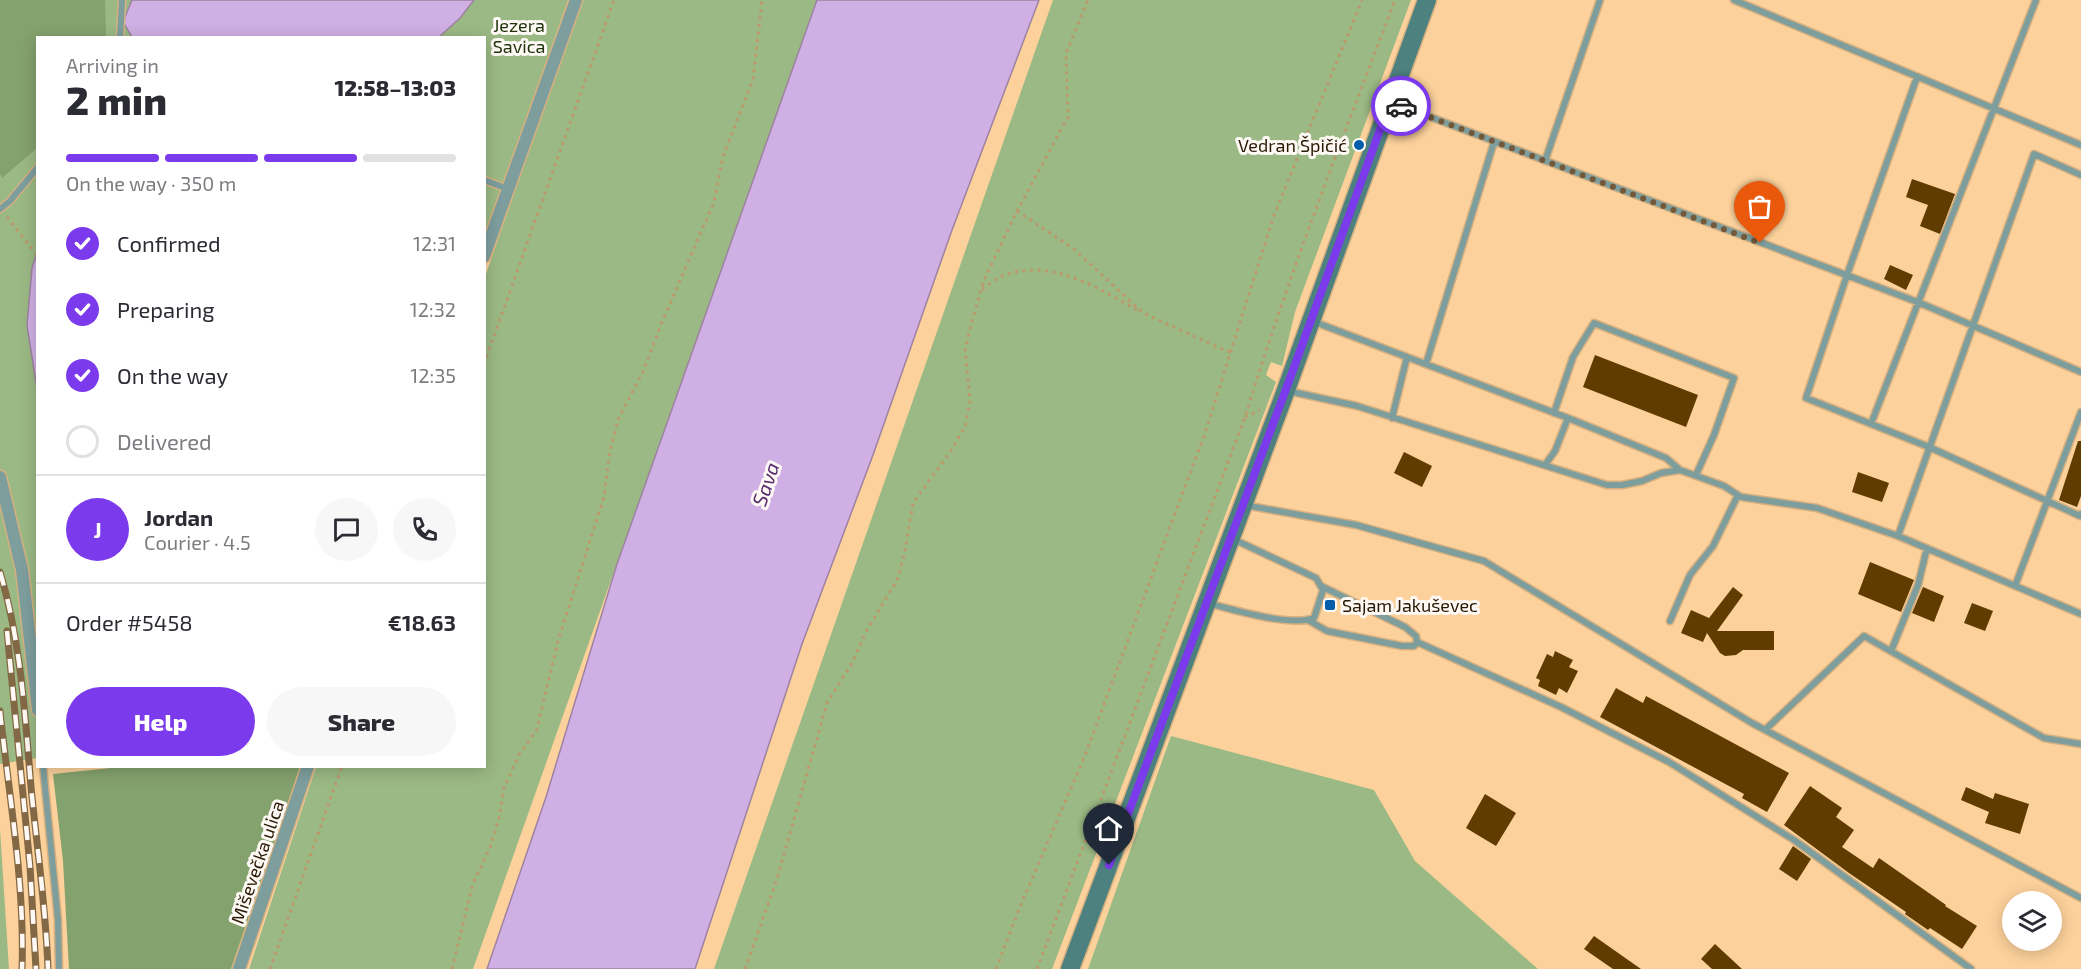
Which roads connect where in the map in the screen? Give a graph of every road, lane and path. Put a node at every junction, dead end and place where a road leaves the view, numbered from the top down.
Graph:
1 (122, 0) edge
2 (576, 0) edge
3 (614, 0) edge
4 (762, 0) edge
5 (1088, 0) edge
6 (1362, 0) edge
7 (1395, 0) edge
8 (1427, 0) edge
9 (1600, 0) edge
10 (1734, 0) edge
11 (2036, 0) edge
12 (120, 36) edge
13 (1917, 76) junction
14 (1390, 102) junction
15 (1995, 109) junction
16 (1494, 142) junction
17 (2081, 145) edge
18 (1545, 161) junction
19 (36, 169) edge
20 (2081, 175) edge
21 (486, 181) edge
22 (507, 189) junction
23 (0, 209) edge
24 (1017, 211) junction
25 (486, 250) edge
26 (36, 254) edge
27 (1847, 275) junction
28 (982, 290) junction
29 (1920, 303) junction
30 (1143, 313) junction
31 (1311, 320) junction
32 (1972, 326) junction
33 (1231, 353) junction
34 (486, 357) edge
35 (1407, 357) junction
36 (1426, 364) junction
37 (2081, 372) edge
38 (1286, 390) junction
39 (2081, 412) edge
40 (1554, 413) junction
41 (1392, 418) junction
42 (1568, 418) junction
43 (1872, 424) junction
44 (1929, 447) junction
45 (1545, 465) junction
46 (1680, 470) junction
47 (1696, 475) junction
48 (0, 477) edge
49 (1738, 495) junction
50 (2048, 501) junction
51 (1243, 505) junction
52 (2081, 514) edge
53 (1898, 536) junction
54 (1231, 537) junction
55 (1927, 548) junction
56 (1321, 586) junction
57 (2015, 586) junction
58 (1207, 603) junction
59 (2081, 614) edge
60 (1308, 620) junction
61 (1670, 621) dead end
62 (1418, 642) junction
63 (1891, 651) junction
64 (36, 692) edge
65 (1765, 730) junction
66 (2081, 744) edge
67 (43, 768) edge
68 (307, 768) edge
69 (341, 768) edge
70 (2081, 890) edge
71 (2074, 894) junction
72 (2081, 898) edge
73 (59, 969) edge
74 (239, 969) edge
75 (270, 969) edge
76 (452, 969) edge
77 (745, 969) edge
78 (996, 969) edge
79 (1037, 969) edge
80 (1070, 969) edge
81 (1971, 969) edge

1 - 12 lane
2 - 22 street
3 - 34 path
4 - 76 path
5 - 24 path
6 - 33 path
7 - 79 path
8 - 14 street
9 - 18 lane
10 - 13 lane
11 - 15 lane
13 - 15 lane
13 - 27 lane
14 - 16 lane
14 - 31 street
15 - 17 lane
15 - 29 lane
16 - 18 lane
16 - 36 lane
18 - 27 lane
19 - 23 lane
20 - 32 lane
21 - 22 lane
22 - 25 street
23 - 26 path
24 - 28 path
24 - 30 path
27 - 29 lane
27 - 43 lane
28 - 30 path
28 - 77 path
29 - 32 lane
29 - 43 lane
30 - 33 path
31 - 35 lane
31 - 38 street
32 - 37 lane
32 - 44 lane
33 - 78 path
35 - 36 lane
35 - 41 lane
36 - 40 lane
38 - 41 lane
38 - 51 street
39 - 50 lane
40 - 42 lane
40 - 47 lane
41 - 45 lane
42 - 45 lane
42 - 46 lane
43 - 44 lane
44 - 50 lane
44 - 53 lane
45 - 46 lane
46 - 47 lane
47 - 49 lane
48 - 64 street
49 - 53 lane
49 - 61 lane
50 - 52 lane
50 - 57 lane
51 - 54 street
51 - 65 lane
53 - 55 lane
54 - 56 lane
54 - 58 street
55 - 57 lane
55 - 63 lane
56 - 60 lane
56 - 62 lane
57 - 59 lane
58 - 60 lane
58 - 80 street
60 - 62 lane
62 - 81 lane
63 - 65 lane
63 - 66 lane
65 - 71 lane
67 - 73 lane
68 - 74 street, Miševečka ulica
69 - 75 path
70 - 71 lane
71 - 72 lane

